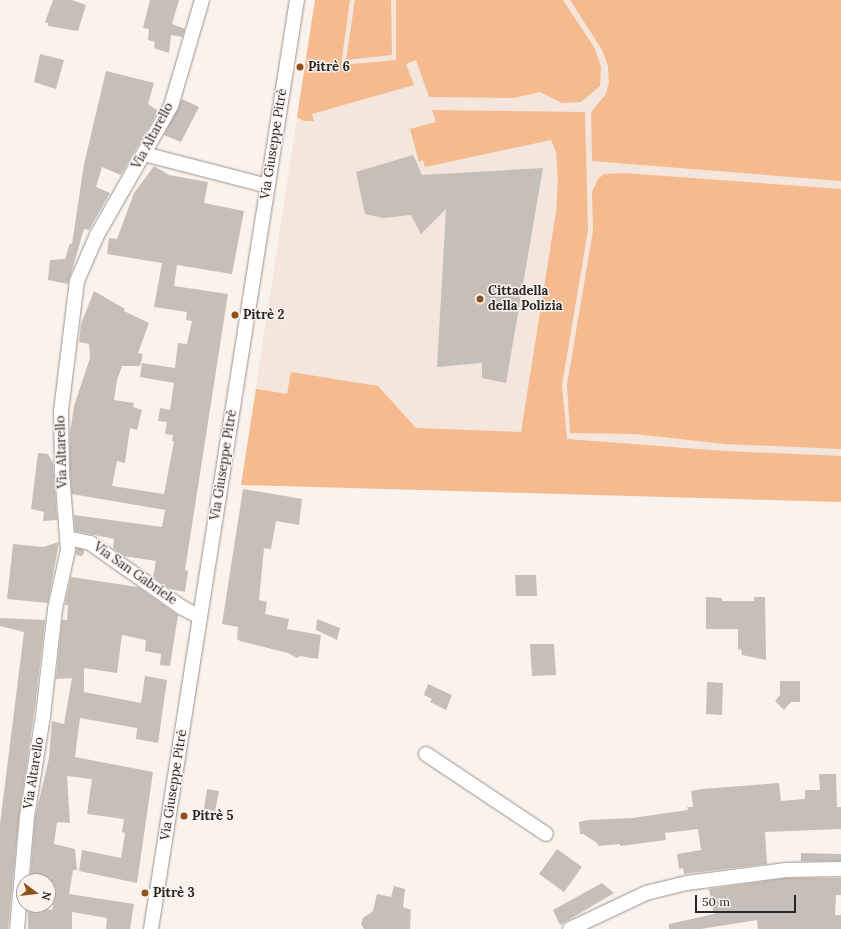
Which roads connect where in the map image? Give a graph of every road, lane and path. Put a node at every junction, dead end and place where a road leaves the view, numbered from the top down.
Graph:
1 (202, 0) edge
2 (297, 0) edge
3 (144, 154) junction
4 (268, 186) junction
5 (67, 538) junction
6 (200, 617) junction
7 (426, 754) dead end
8 (546, 834) dead end
9 (841, 869) edge
10 (17, 929) edge
11 (151, 929) edge
12 (570, 929) edge

1 - 3 street, Via Altarello
2 - 4 street, Via Giuseppe Pitrè
3 - 4 street
3 - 5 street, Via Altarello
4 - 6 street, Via Giuseppe Pitrè
5 - 6 street, Via San Gabriele
5 - 10 street, Via Altarello
6 - 11 street, Via Giuseppe Pitrè
7 - 8 street
9 - 12 street

